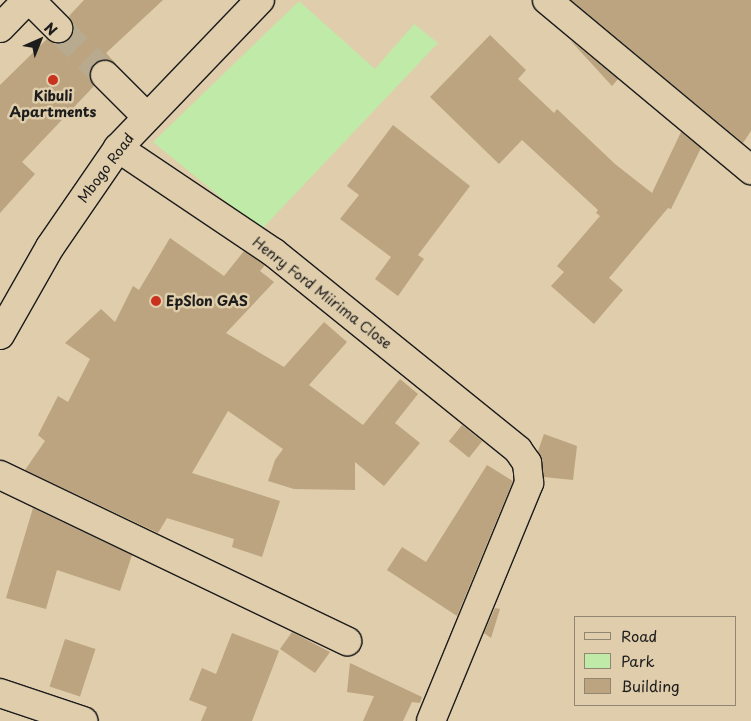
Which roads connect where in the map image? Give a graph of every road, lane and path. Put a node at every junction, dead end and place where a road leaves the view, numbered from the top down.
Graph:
1 (28, 0) edge
2 (260, 0) edge
3 (547, 0) edge
4 (0, 28) edge
5 (58, 28) tunnel mouth
6 (105, 75) tunnel mouth
7 (147, 117) junction
8 (118, 148) junction
9 (751, 170) edge
10 (0, 335) edge
11 (0, 475) edge
12 (347, 640) dead end
13 (0, 693) edge
14 (83, 721) edge
15 (431, 721) edge

1 - 4 street
1 - 5 street
2 - 7 street, Mbogo Road
3 - 9 street
6 - 7 street
7 - 8 street, Mbogo Road
8 - 10 street, Mbogo Road
8 - 15 street, Henry Ford Miirima Close
11 - 12 street
13 - 14 street

